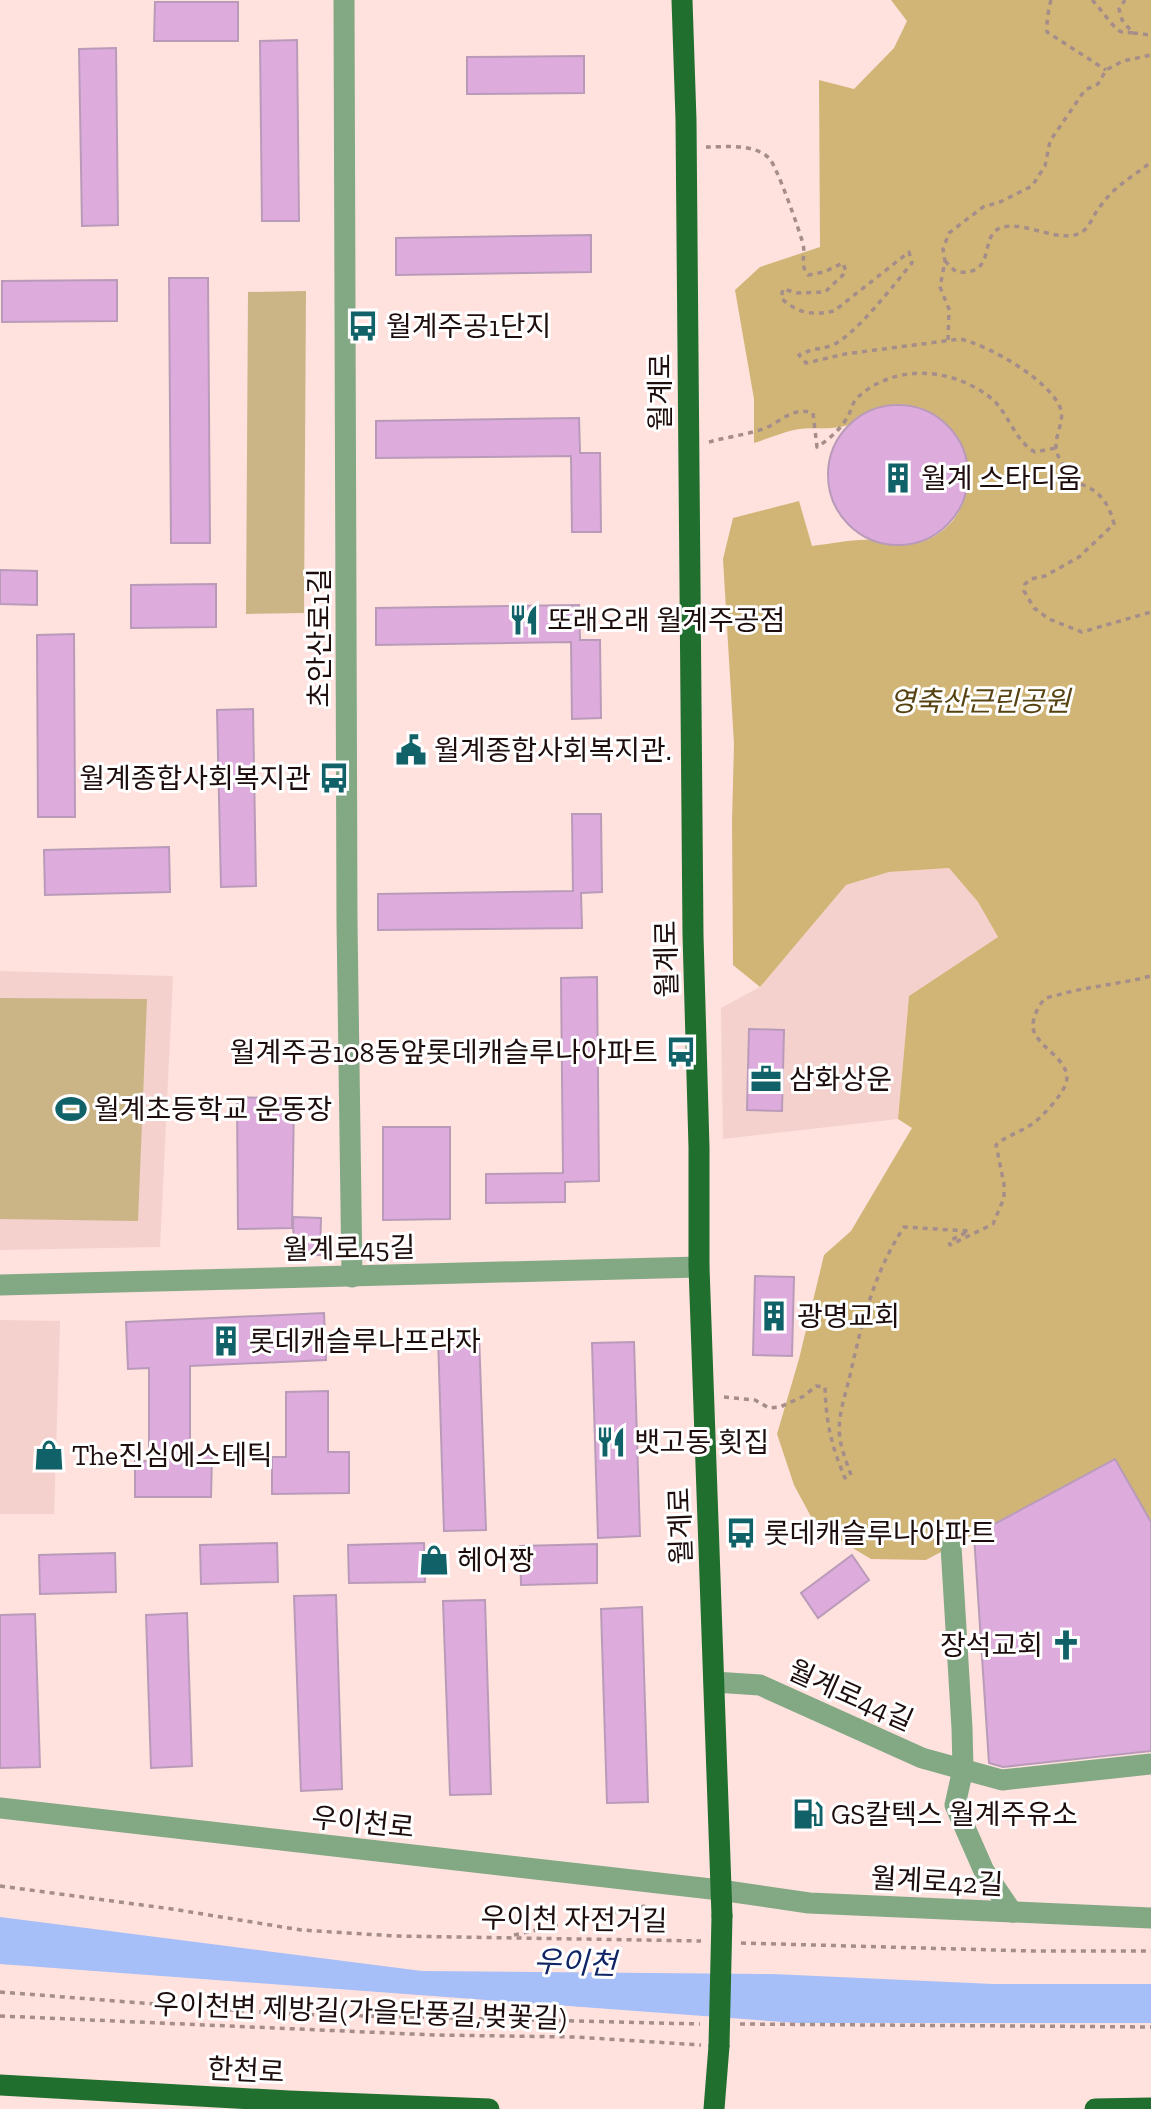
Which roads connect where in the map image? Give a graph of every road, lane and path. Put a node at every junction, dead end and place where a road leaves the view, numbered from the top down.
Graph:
1 (344, 0) edge
2 (682, 0) edge
3 (1051, 0) edge
4 (1092, 0) edge
5 (1125, 0) edge
6 (1133, 33) junction
7 (1151, 35) edge
8 (1151, 55) edge
9 (1105, 69) junction
10 (702, 147) dead end
11 (1151, 162) edge
12 (945, 261) junction
13 (947, 341) junction
14 (705, 442) dead end
15 (1056, 448) junction
16 (1151, 612) edge
17 (1151, 976) edge
18 (699, 1267) junction
19 (352, 1276) junction
20 (0, 1285) edge
21 (717, 1396) dead end
22 (951, 1546) dead end
23 (714, 1682) junction
24 (1151, 1764) edge
25 (963, 1769) junction
26 (0, 1808) edge
27 (649, 1882) junction
28 (0, 1886) edge
29 (720, 1890) junction
30 (1012, 1912) junction
31 (1151, 1918) edge
32 (509, 1936) junction
33 (711, 1942) dead end
34 (739, 1943) dead end
35 (1151, 1951) edge
36 (0, 1992) edge
37 (0, 2016) edge
38 (712, 2024) dead end
39 (740, 2024) dead end
40 (1151, 2028) edge
41 (719, 2046) junction
42 (0, 2085) edge
43 (1151, 2108) edge
44 (489, 2109) edge
45 (714, 2109) edge
46 (1095, 2109) edge

1 - 19 street, 초안산로1길
2 - 18 main road, 월계로
3 - 9 path
4 - 6 path
5 - 6 path
6 - 7 path
8 - 9 path
9 - 12 path
10 - 13 path
11 - 12 path
12 - 13 path
13 - 15 path
14 - 15 path
15 - 16 path
17 - 21 path
18 - 19 street, 월계로45길
18 - 23 main road, 월계로
19 - 20 street, 월계로45길
22 - 25 street
23 - 25 street, 월계로44길
23 - 29 main road, 월계로
24 - 25 street, 월계로44길
25 - 30 street
26 - 27 street, 우이천로
27 - 29 street, 우이천로
27 - 32 path
28 - 32 path, 우이천 자전거길
29 - 30 street, 월계로42길
29 - 41 main road, 월계로, bridge
30 - 31 street, 월계로42길
32 - 33 path, 우이천 자전거길
34 - 35 path
36 - 38 path
37 - 41 path, 우이천변 제방길(가을단풍길,벚꽃길)
39 - 40 path
41 - 45 main road
42 - 44 main road, 한천로
43 - 46 main road

